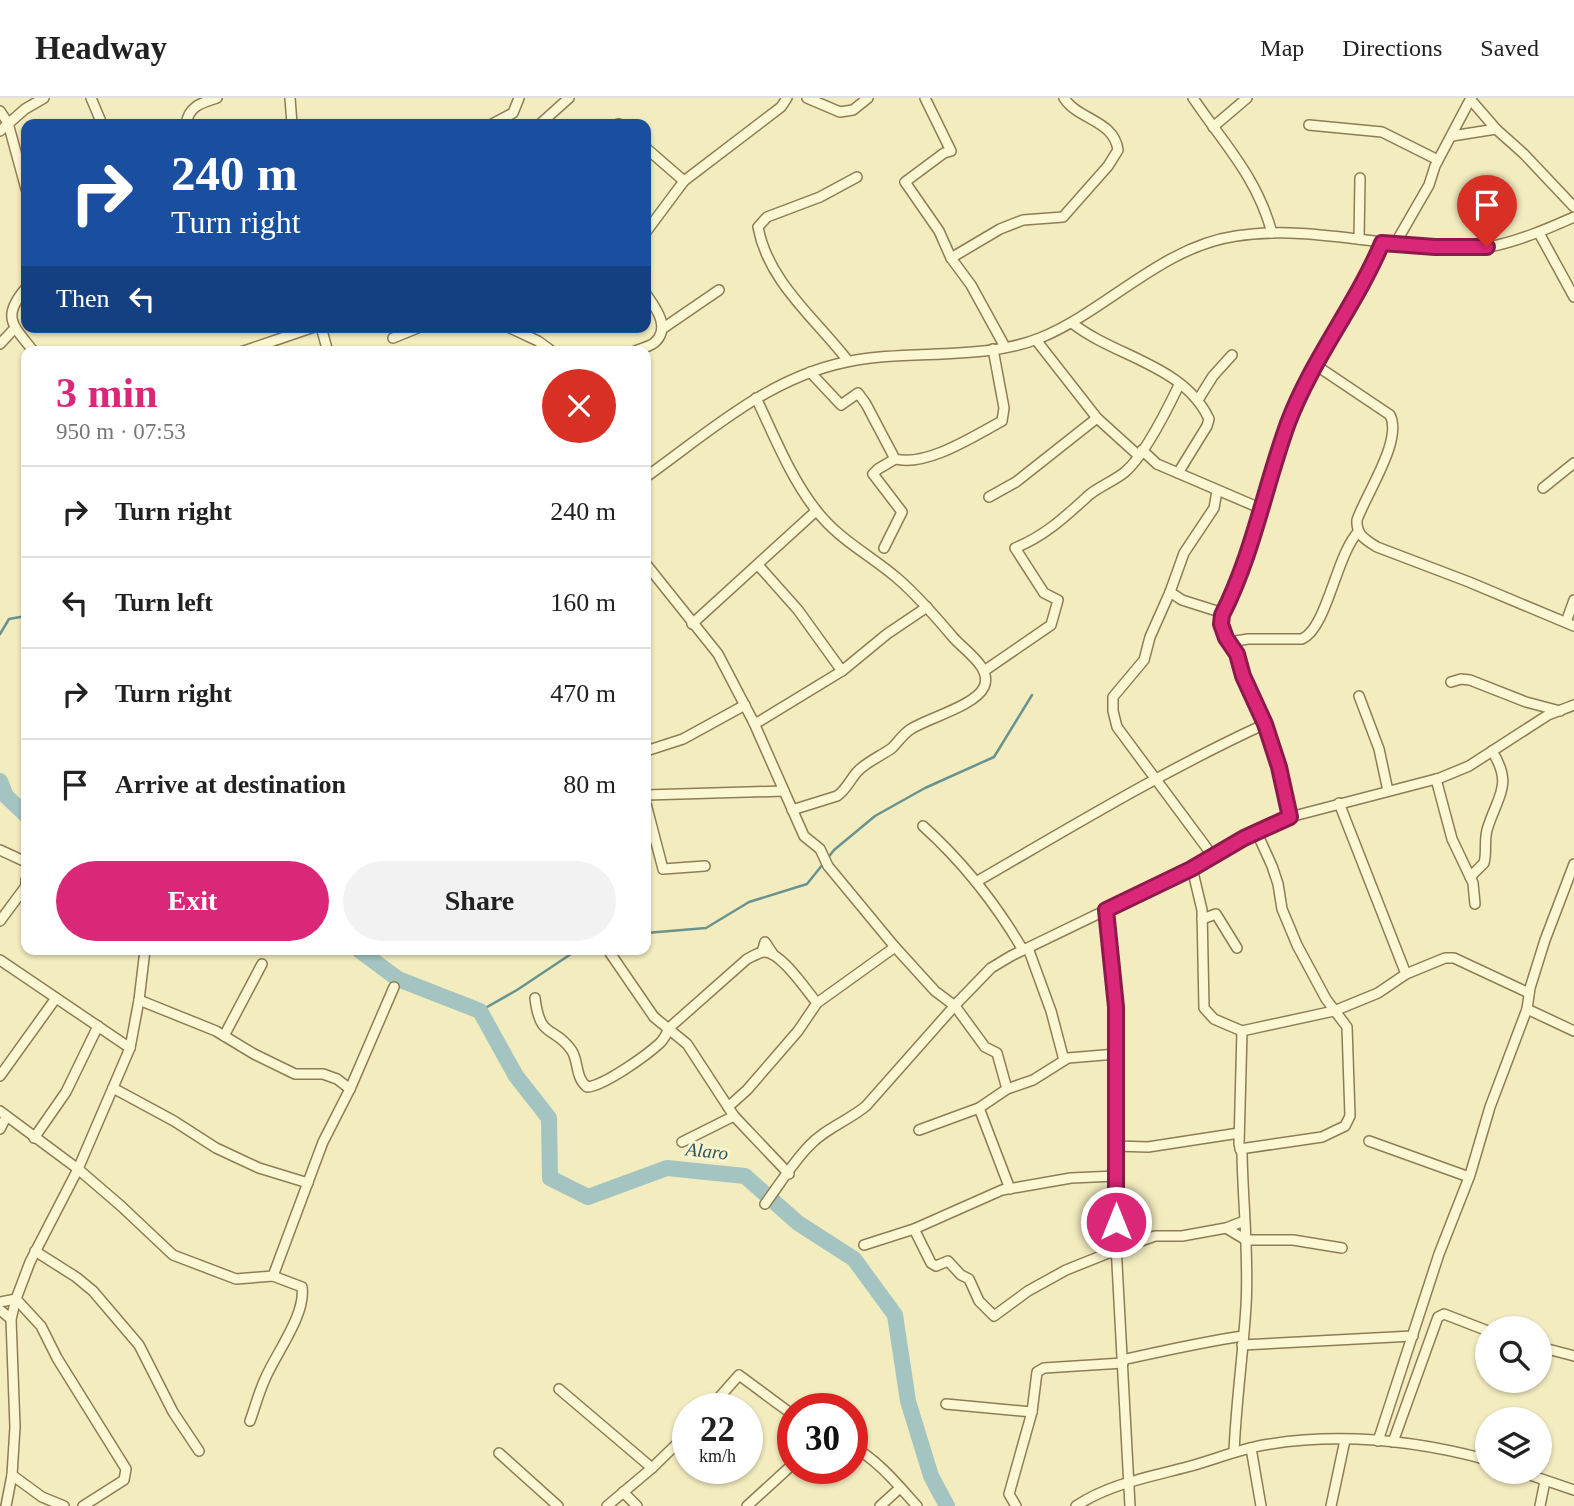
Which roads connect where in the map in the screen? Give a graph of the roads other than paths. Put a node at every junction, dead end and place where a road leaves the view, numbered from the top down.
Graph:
1 (44, 98) edge
2 (91, 98) edge
3 (217, 98) edge
4 (290, 98) edge
5 (519, 98) edge
6 (569, 98) edge
7 (787, 98) edge
8 (807, 98) edge
9 (868, 98) edge
10 (925, 98) edge
11 (1064, 98) edge
12 (1193, 98) edge
13 (1247, 98) edge
14 (1471, 99) edge
15 (197, 101) edge
16 (0, 111) edge
17 (100, 119) edge
18 (188, 119) edge
19 (292, 119) edge
20 (502, 119) edge
21 (546, 119) edge
22 (8, 123) junction
23 (1309, 125) dead end
24 (1213, 127) junction
25 (1496, 129) junction
26 (0, 131) edge
27 (1452, 136) junction
28 (651, 152) edge
29 (1438, 160) junction
30 (21, 171) edge
31 (857, 177) dead end
32 (1360, 178) dead end
33 (684, 181) junction
34 (1574, 207) edge
35 (1574, 217) edge
36 (651, 225) edge
37 (1272, 233) junction
38 (1539, 233) junction
39 (1359, 239) junction
40 (1382, 243) junction
41 (1395, 244) junction
42 (951, 258) junction
43 (719, 290) dead end
44 (21, 294) edge
45 (1574, 297) edge
46 (651, 300) edge
47 (1072, 323) junction
48 (14, 329) junction
49 (662, 329) junction
50 (296, 333) edge
51 (405, 333) edge
52 (521, 333) edge
53 (393, 338) dead end
54 (1036, 340) junction
55 (0, 344) edge
56 (29, 346) edge
57 (259, 346) edge
58 (545, 346) edge
59 (646, 346) edge
60 (1005, 347) junction
61 (993, 349) junction
62 (1232, 355) dead end
63 (848, 361) junction
64 (1317, 366) junction
65 (810, 372) junction
66 (1178, 384) junction
67 (756, 398) junction
68 (1198, 400) junction
69 (1097, 418) junction
70 (1140, 453) junction
71 (895, 459) junction
72 (1574, 463) edge
73 (651, 473) edge
74 (1178, 473) junction
75 (1544, 488) dead end
76 (1217, 491) junction
77 (989, 497) dead end
78 (1262, 509) junction
79 (816, 511) junction
80 (1358, 532) junction
81 (884, 548) dead end
82 (758, 565) junction
83 (651, 571) edge
84 (1170, 592) junction
85 (1574, 600) edge
86 (927, 607) junction
87 (1223, 613) junction
88 (692, 624) junction
89 (1570, 624) edge
90 (1230, 642) junction
91 (842, 671) junction
92 (984, 671) junction
93 (1451, 682) dead end
94 (1359, 696) dead end
95 (745, 705) junction
96 (1574, 705) edge
97 (1560, 711) junction
98 (754, 723) junction
99 (1265, 724) junction
100 (651, 749) edge
101 (1492, 751) junction
102 (1156, 779) junction
103 (1436, 779) junction
104 (784, 791) junction
105 (1388, 791) junction
106 (651, 795) edge
107 (1339, 803) junction
108 (792, 810) junction
109 (1290, 817) junction
110 (651, 823) edge
111 (923, 826) dead end
112 (1257, 833) junction
113 (0, 850) edge
114 (1212, 855) junction
115 (21, 860) edge
116 (705, 866) dead end
117 (1192, 868) junction
118 (1573, 869) edge
119 (1470, 877) junction
120 (976, 883) junction
121 (21, 893) edge
122 (1475, 904) dead end
123 (1106, 910) junction
124 (1202, 919) junction
125 (0, 921) edge
126 (895, 947) junction
127 (1237, 948) dead end
128 (1025, 949) junction
129 (144, 955) edge
130 (611, 955) edge
131 (0, 960) edge
132 (262, 964) dead end
133 (1406, 974) junction
134 (394, 987) dead end
135 (1529, 993) junction
136 (535, 998) dead end
137 (56, 999) junction
138 (139, 1000) junction
139 (817, 1003) junction
140 (955, 1006) junction
141 (1527, 1009) junction
142 (1334, 1012) junction
143 (97, 1027) junction
144 (669, 1028) junction
145 (1242, 1031) junction
146 (1574, 1031) edge
147 (225, 1036) junction
148 (130, 1048) junction
149 (1116, 1054) junction
150 (1064, 1060) junction
151 (0, 1076) edge
152 (113, 1088) junction
153 (351, 1089) junction
154 (1007, 1089) junction
155 (728, 1107) junction
156 (979, 1108) junction
157 (3, 1114) edge
158 (734, 1116) junction
159 (0, 1129) edge
160 (919, 1130) dead end
161 (1239, 1133) junction
162 (34, 1138) junction
163 (682, 1142) dead end
164 (1369, 1142) dead end
165 (1116, 1146) junction
166 (1240, 1149) junction
167 (78, 1169) junction
168 (789, 1174) junction
169 (1116, 1176) junction
170 (1469, 1177) junction
171 (308, 1183) junction
172 (1010, 1189) junction
173 (765, 1204) dead end
174 (1244, 1221) junction
175 (1227, 1228) junction
176 (914, 1229) junction
177 (1246, 1240) junction
178 (864, 1245) dead end
179 (1342, 1248) dead end
180 (1116, 1250) junction
181 (35, 1251) junction
182 (272, 1276) junction
183 (16, 1299) junction
184 (0, 1302) edge
185 (0, 1310) edge
186 (11, 1319) junction
187 (1475, 1326) edge
188 (1413, 1336) junction
189 (1242, 1340) junction
190 (1552, 1350) edge
191 (1574, 1356) edge
192 (1123, 1362) junction
193 (559, 1389) dead end
194 (723, 1393) edge
195 (777, 1403) edge
196 (946, 1404) dead end
197 (1032, 1412) junction
198 (250, 1421) dead end
199 (1345, 1440) junction
200 (1378, 1441) junction
201 (1393, 1442) junction
202 (1251, 1448) junction
203 (672, 1449) edge
204 (199, 1451) dead end
205 (1234, 1452) junction
206 (499, 1453) dead end
207 (868, 1455) edge
208 (1475, 1456) edge
209 (652, 1468) junction
210 (12, 1475) junction
211 (777, 1479) edge
212 (1129, 1482) junction
213 (1552, 1483) edge
214 (1544, 1484) edge
215 (900, 1488) junction
216 (1574, 1490) edge
217 (624, 1492) junction
218 (6, 1506) edge
219 (64, 1506) edge
220 (83, 1506) edge
221 (558, 1506) edge
222 (607, 1506) edge
223 (637, 1506) edge
224 (747, 1506) edge
225 (880, 1506) edge
226 (917, 1506) edge
227 (1016, 1506) edge
228 (1076, 1506) edge
229 (1130, 1506) edge
230 (1261, 1506) edge
231 (1331, 1506) edge
232 (1540, 1506) edge

1 - 22 street
2 - 17 street
3 - 15 street
4 - 19 street
5 - 20 street
6 - 21 street
7 - 33 street
8 - 9 street
10 - 42 street
11 - 42 street
12 - 24 street
13 - 24 street
14 - 25 street
14 - 27 street
15 - 18 street
16 - 22 street
22 - 26 street
22 - 30 street
23 - 29 street
24 - 37 street
25 - 27 street
25 - 34 street
27 - 29 street
28 - 33 street
29 - 41 street
31 - 63 street
32 - 39 street
33 - 36 street
35 - 38 street
37 - 39 street
37 - 47 street
38 - 41 street
38 - 45 street
39 - 40 street
40 - 41 street
40 - 64 street
42 - 60 street
43 - 49 street
44 - 48 street
46 - 49 street
47 - 54 street
47 - 66 street
48 - 55 street
48 - 56 street
49 - 59 street
50 - 57 street
51 - 53 street
52 - 58 street
54 - 60 street
54 - 69 street
60 - 61 street
61 - 63 street
61 - 71 street
62 - 68 street
63 - 65 street
64 - 78 street
64 - 80 street
65 - 67 street
65 - 71 street
66 - 68 street
66 - 70 street
67 - 73 street
67 - 79 street
68 - 74 street
69 - 70 street
69 - 77 street
70 - 74 street
70 - 92 street
71 - 81 street
72 - 75 street
74 - 76 street
76 - 78 street
76 - 84 street
78 - 87 street
79 - 82 street
79 - 86 street
80 - 89 street
80 - 90 street
82 - 88 street
82 - 91 street
83 - 88 street
84 - 87 street
84 - 102 street
85 - 89 street
86 - 91 street
86 - 92 street
87 - 90 street
88 - 95 street
90 - 99 street
91 - 98 street
92 - 108 street
93 - 97 street
94 - 105 street
95 - 98 street
95 - 100 street
96 - 97 street
97 - 101 street
98 - 104 street
99 - 102 street
99 - 109 street
101 - 103 street
101 - 119 street
102 - 114 street
102 - 120 street
103 - 105 street
103 - 119 street
104 - 106 street
104 - 108 street
105 - 107 street
107 - 109 street
107 - 133 street
108 - 126 street
109 - 112 street
110 - 116 street
111 - 120 street
112 - 114 street
112 - 142 street
113 - 115 street
114 - 117 street
117 - 123 street
117 - 124 street
118 - 135 street
119 - 122 street
120 - 128 street
121 - 125 street
123 - 128 street
123 - 149 street
124 - 127 street
124 - 145 street
126 - 139 street
126 - 140 street
128 - 140 street
128 - 150 street
129 - 138 street
130 - 144 street
131 - 137 street
132 - 147 street
133 - 135 street
133 - 142 street
134 - 153 street
135 - 141 street
136 - 144 street
137 - 143 street
137 - 151 street
138 - 147 street
138 - 148 street
139 - 144 street
139 - 155 street
140 - 154 street
140 - 168 street
141 - 146 street
141 - 170 street
142 - 145 street
142 - 166 street
143 - 148 street
143 - 162 street
144 - 155 street
145 - 161 street
147 - 153 street
148 - 152 street
149 - 150 street
149 - 165 street
150 - 154 street
152 - 167 street
152 - 171 street
153 - 171 street
154 - 156 street
155 - 158 street
156 - 160 street
156 - 172 street
157 - 159 street
157 - 162 street
158 - 163 street
158 - 168 street
161 - 165 street
161 - 166 street
162 - 167 street
164 - 170 street
165 - 169 street
166 - 174 street
167 - 181 street
167 - 182 street
168 - 173 street
169 - 172 street
169 - 180 street
170 - 188 street
171 - 182 street
172 - 176 street
174 - 175 street
174 - 177 street
175 - 177 street
175 - 180 street
176 - 178 street
176 - 180 street
177 - 179 street
177 - 189 street
180 - 192 street
181 - 183 street
181 - 204 street
182 - 198 street
183 - 184 street
183 - 186 street
183 - 220 street
185 - 186 street
186 - 210 street
187 - 201 street
188 - 189 street
188 - 200 street
189 - 192 street
189 - 205 street
190 - 191 street
192 - 197 street
192 - 212 street
193 - 209 street
194 - 195 street
196 - 197 street
197 - 227 street
199 - 200 street
199 - 202 street
199 - 231 street
200 - 201 street
201 - 208 street
202 - 205 street
202 - 230 street
203 - 209 street
205 - 212 street
206 - 221 street
207 - 215 street
209 - 217 street
210 - 218 street
210 - 219 street
211 - 224 street
212 - 228 street
212 - 229 street
213 - 216 street
214 - 232 street
215 - 225 street
215 - 226 street
217 - 222 street
217 - 223 street

